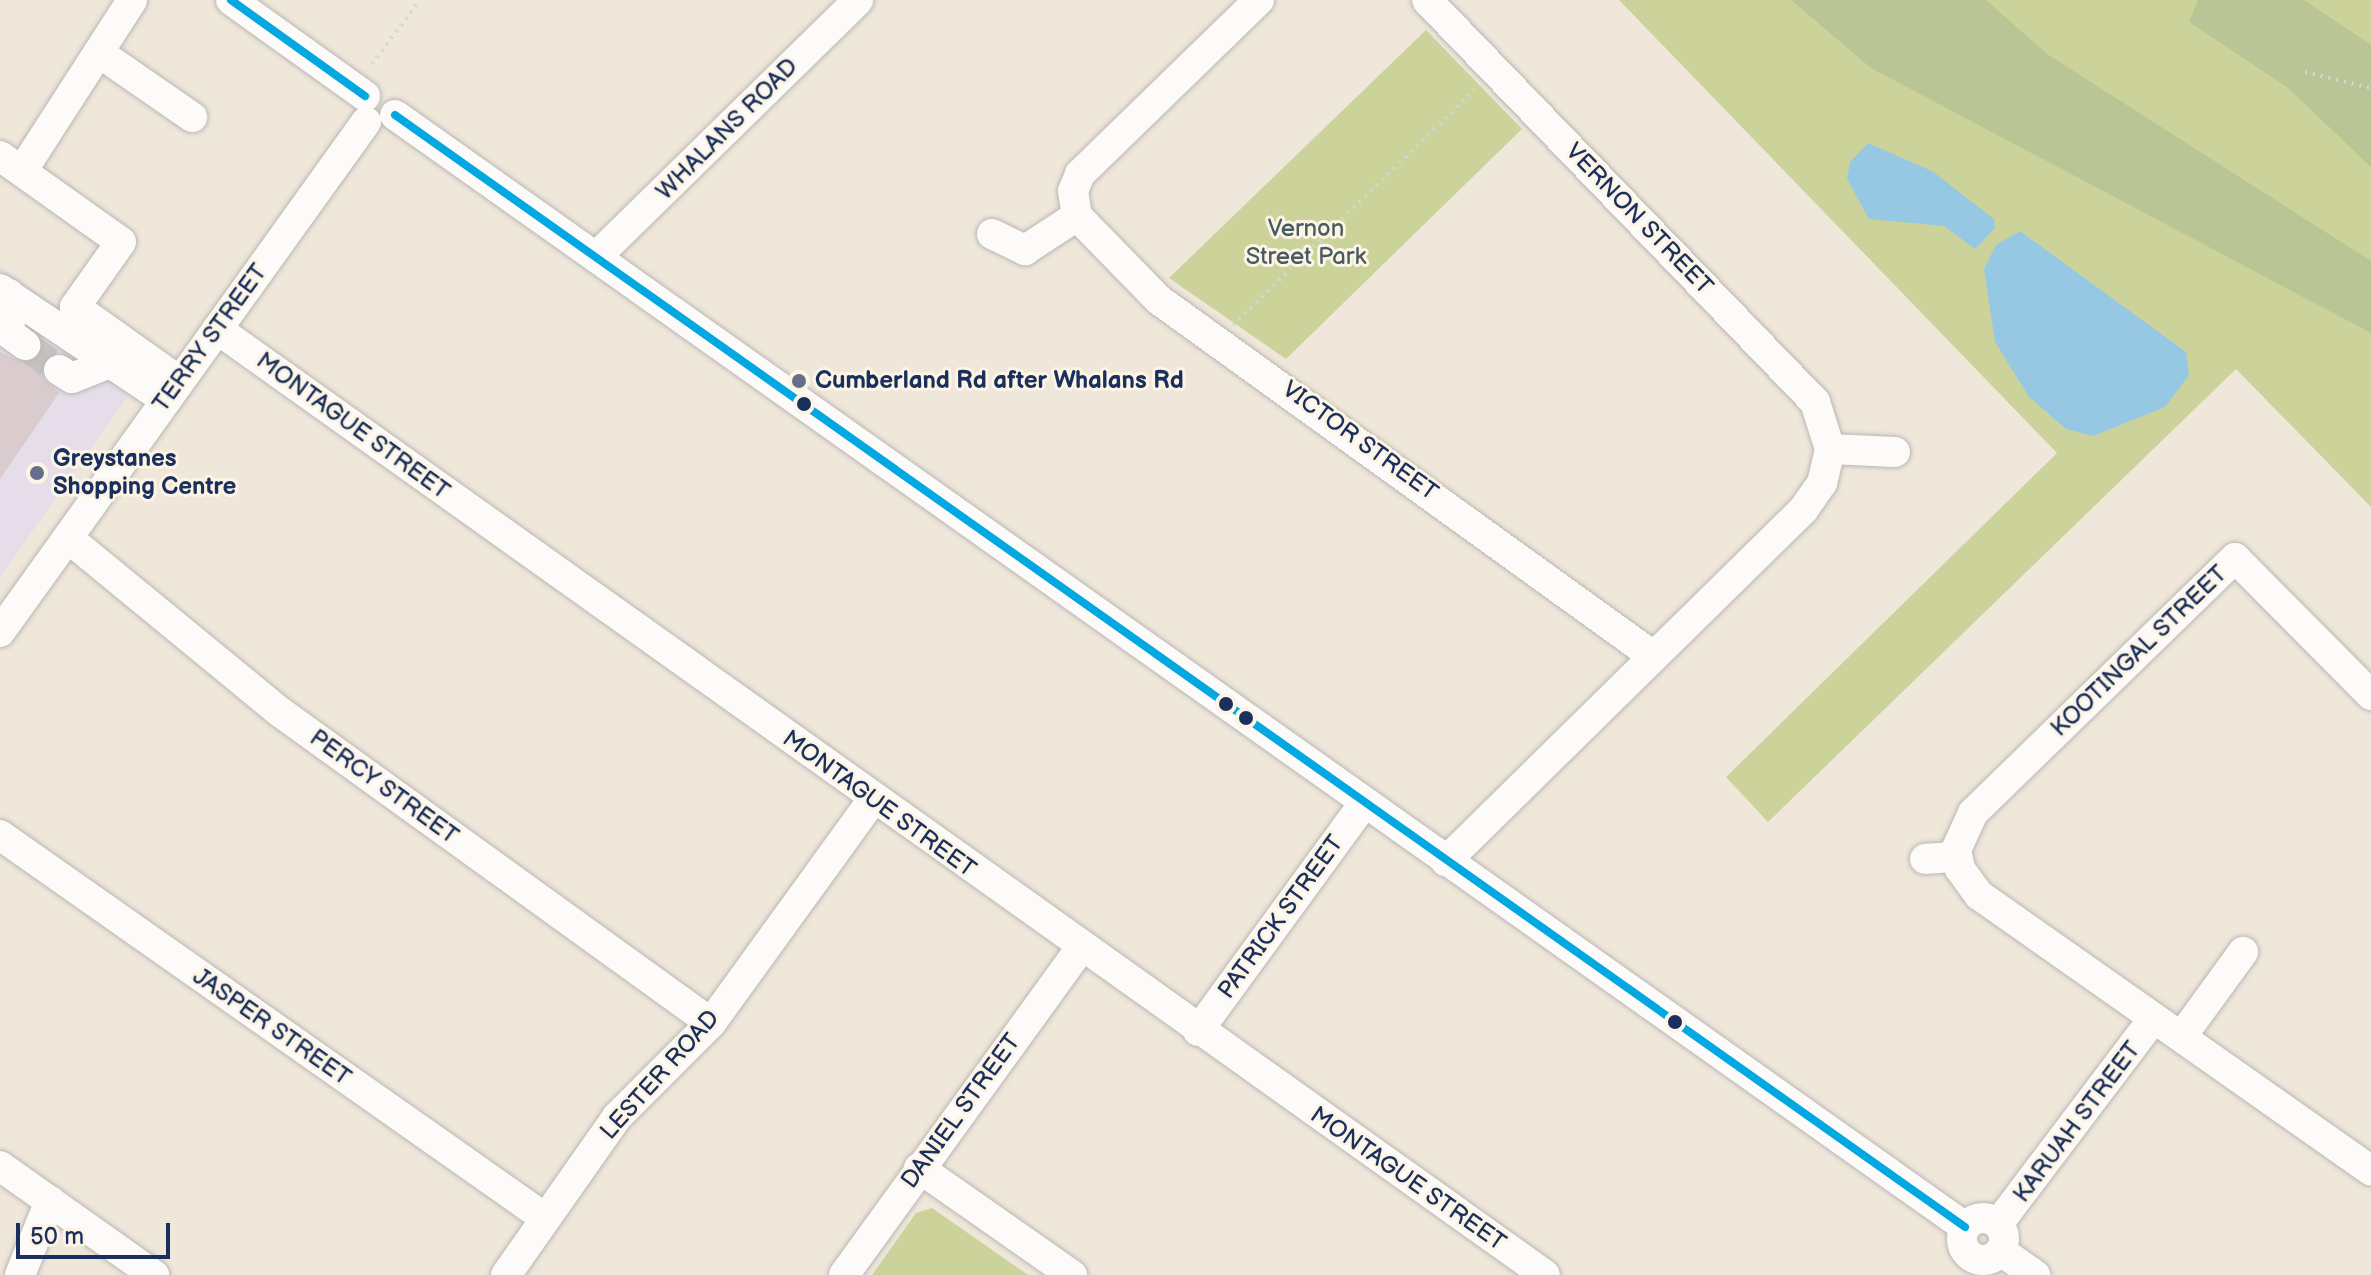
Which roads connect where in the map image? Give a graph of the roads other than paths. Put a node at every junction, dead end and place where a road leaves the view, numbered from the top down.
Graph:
1 (132, 0) edge
2 (231, 0) edge
3 (858, 0) edge
4 (1259, 0) edge
5 (1427, 0) edge
6 (101, 54) junction
7 (365, 109) junction
8 (192, 117) dead end
9 (11, 164) edge
10 (1077, 216) junction
11 (992, 234) dead end
12 (596, 257) junction
13 (4, 292) edge
14 (217, 329) junction
15 (25, 345) tunnel mouth
16 (112, 362) junction
17 (59, 370) tunnel mouth
18 (172, 390) junction
19 (1830, 449) junction
20 (1895, 452) dead end
21 (68, 538) junction
22 (0, 632) edge
23 (1653, 656) junction
24 (2371, 695) edge
25 (873, 799) junction
26 (1364, 803) junction
27 (0, 835) edge
28 (1956, 857) junction
29 (1925, 859) dead end
30 (1446, 861) junction
31 (1080, 949) junction
32 (2243, 952) dead end
33 (2154, 1018) junction
34 (711, 1023) junction
35 (1198, 1031) junction
36 (2182, 1036) junction
37 (0, 1166) edge
38 (919, 1168) junction
39 (2371, 1171) edge
40 (50, 1201) junction
41 (545, 1218) junction
42 (1999, 1238) junction
43 (1961, 1252) edge
44 (20, 1275) edge
45 (154, 1275) edge
46 (506, 1275) edge
47 (844, 1275) edge
48 (1072, 1275) edge
49 (1545, 1275) edge
50 (2035, 1275) edge

1 - 6 street
2 - 7 street
3 - 12 street, WHALANS ROAD
4 - 10 street
5 - 19 street, VERNON STREET
6 - 8 street
6 - 9 street
7 - 12 street
7 - 14 street, TERRY STREET
9 - 18 street
10 - 11 street
10 - 23 street, VICTOR STREET
12 - 26 street
13 - 15 street
13 - 16 street
14 - 18 street, TERRY STREET
14 - 25 street, MONTAGUE STREET
16 - 17 street
16 - 18 street
18 - 21 street, TERRY STREET
19 - 20 street
19 - 23 street
21 - 22 street, TERRY STREET
21 - 34 street, PERCY STREET
23 - 30 street
24 - 28 street, KOOTINGAL STREET
25 - 31 street, MONTAGUE STREET
25 - 34 street, LESTER ROAD
26 - 30 street
26 - 35 street, PATRICK STREET
27 - 41 street, JASPER STREET
28 - 29 street
28 - 33 street
30 - 43 street
31 - 35 street, MONTAGUE STREET
31 - 38 street, DANIEL STREET
32 - 36 street
33 - 36 street
33 - 42 street, KARUAH STREET
34 - 41 street, LESTER ROAD
35 - 49 street, MONTAGUE STREET
36 - 39 street
37 - 40 street
38 - 47 street, DANIEL STREET
38 - 48 street
40 - 44 street
40 - 45 street
41 - 46 street, LESTER ROAD
42 - 43 street
42 - 50 street

